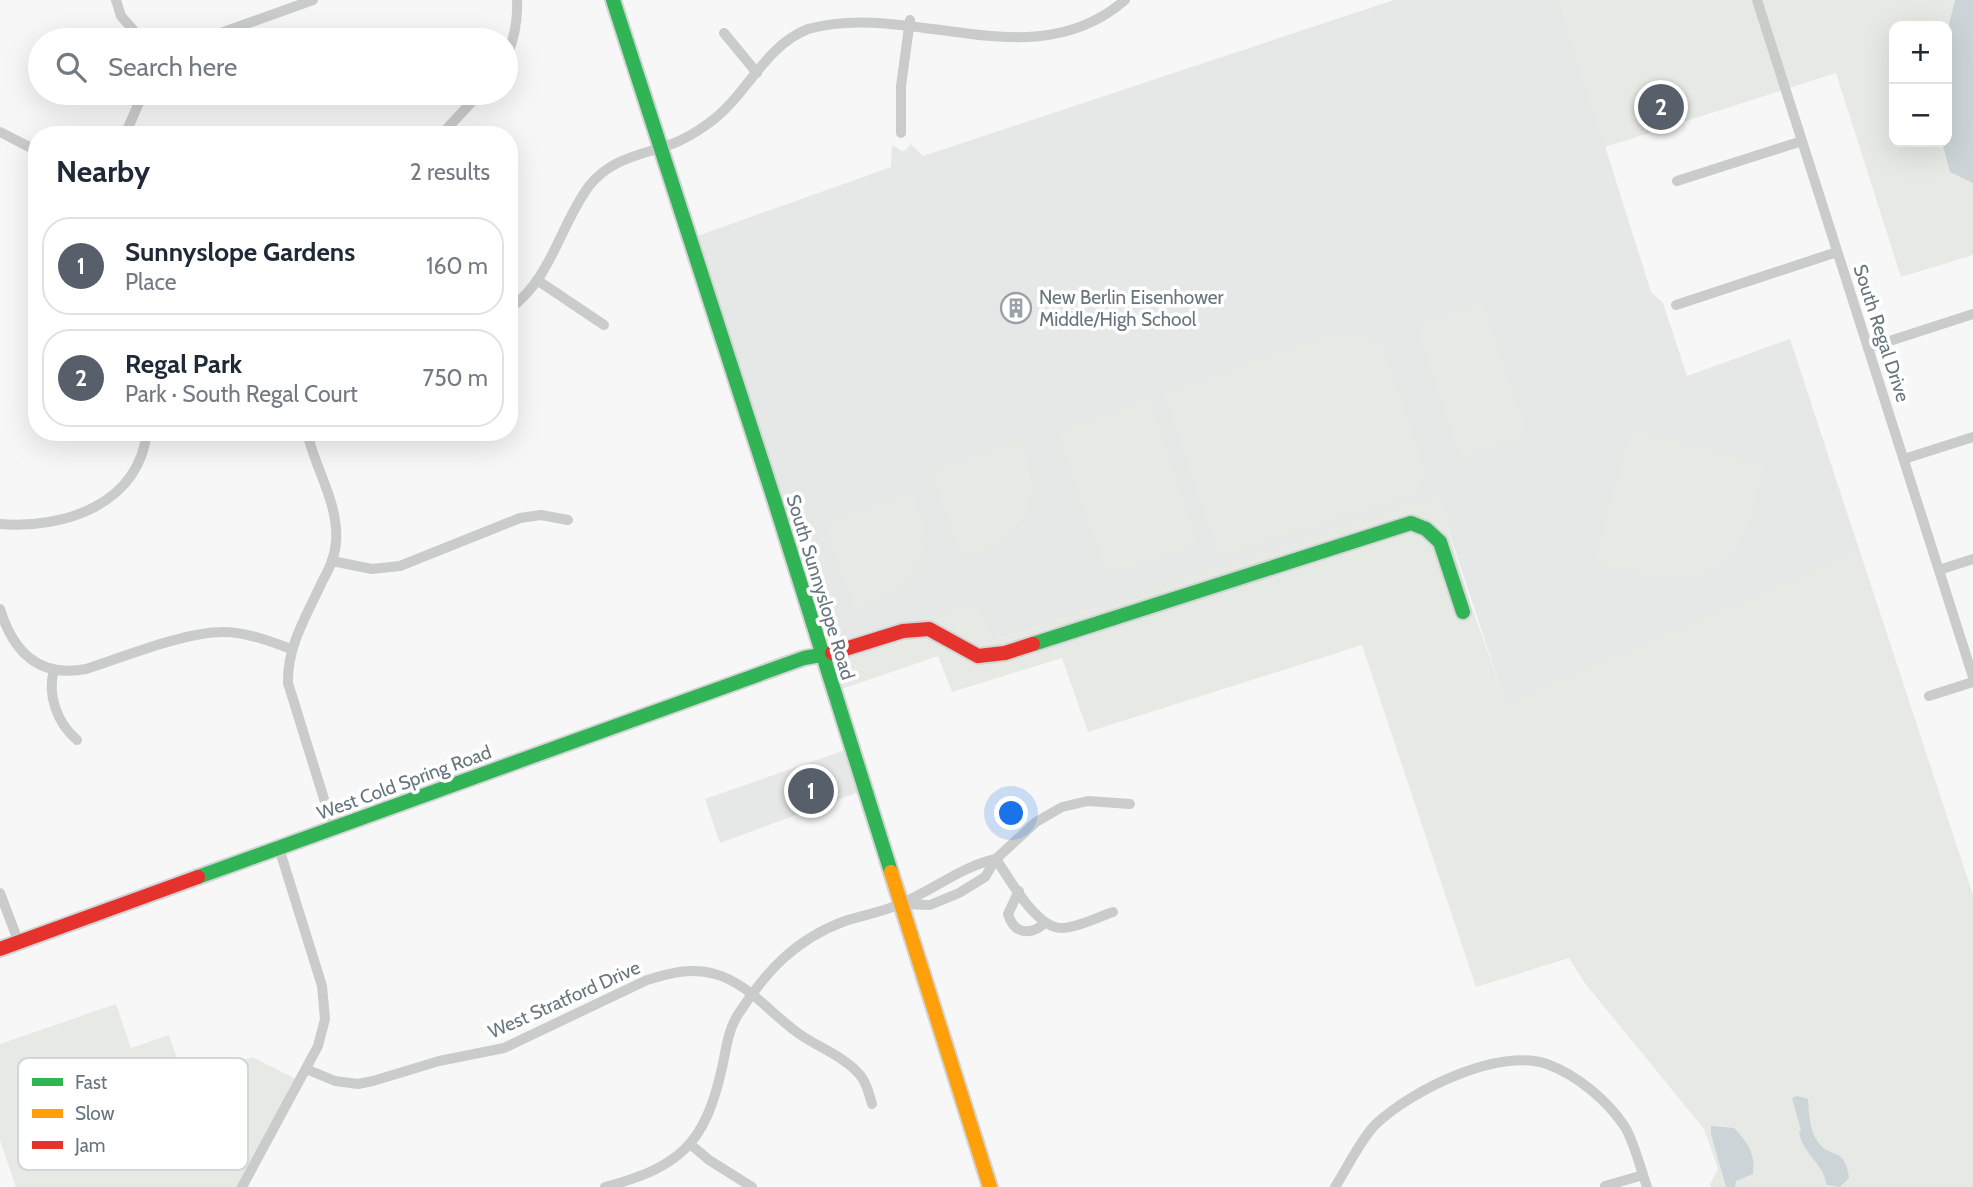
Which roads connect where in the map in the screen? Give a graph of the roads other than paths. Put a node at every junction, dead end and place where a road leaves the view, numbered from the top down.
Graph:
1 (116, 0) edge
2 (313, 0) edge
3 (517, 0) edge
4 (613, 0) edge
5 (1125, 0) edge
6 (1757, 0) edge
7 (910, 20) junction
8 (132, 28) edge
9 (235, 28) edge
10 (515, 28) edge
11 (724, 33) dead end
12 (757, 73) junction
13 (138, 105) edge
14 (469, 105) edge
15 (129, 126) edge
16 (450, 126) edge
17 (0, 132) edge
18 (901, 133) dead end
19 (1802, 141) junction
20 (28, 146) edge
21 (660, 148) junction
22 (1677, 181) dead end
23 (1837, 252) junction
24 (537, 280) junction
25 (518, 302) edge
26 (1676, 305) dead end
27 (1973, 314) edge
28 (604, 325) dead end
29 (1868, 348) junction
30 (1973, 437) edge
31 (145, 441) edge
32 (310, 441) edge
33 (1904, 459) junction
34 (568, 520) dead end
35 (0, 524) edge
36 (1973, 559) edge
37 (332, 561) junction
38 (1939, 570) junction
39 (0, 609) edge
40 (1463, 612) dead end
41 (291, 649) junction
42 (822, 656) junction
43 (54, 670) junction
44 (1973, 680) edge
45 (1929, 696) dead end
46 (78, 740) dead end
47 (1130, 804) dead end
48 (333, 828) junction
49 (279, 848) junction
50 (996, 859) junction
51 (1019, 891) junction
52 (0, 893) edge
53 (901, 904) junction
54 (1113, 912) dead end
55 (1045, 923) junction
56 (19, 943) junction
57 (0, 949) edge
58 (752, 996) junction
59 (306, 1069) junction
60 (872, 1104) dead end
61 (690, 1144) junction
62 (1643, 1175) junction
63 (1605, 1186) edge
64 (242, 1187) edge
65 (605, 1187) edge
66 (752, 1187) edge
67 (990, 1187) edge
68 (1335, 1187) edge
69 (1647, 1187) edge

1 - 8 street
2 - 9 street
3 - 10 street
4 - 21 street, South Sunnyslope Road
5 - 7 street
6 - 19 street, South Regal Drive
7 - 12 street
7 - 18 street
11 - 12 street
12 - 21 street
13 - 15 street
14 - 16 street
17 - 20 street
19 - 22 street
19 - 23 street, South Regal Drive
21 - 24 street
21 - 42 street, South Sunnyslope Road
23 - 26 street
23 - 29 street, South Regal Drive
24 - 25 street
24 - 28 street
27 - 29 street
29 - 33 street, South Regal Drive
30 - 33 street
31 - 35 street
32 - 37 street
33 - 38 street, South Regal Drive
34 - 37 street
36 - 38 street
37 - 41 street
38 - 44 street, South Regal Drive
39 - 43 street
40 - 42 street, West Cold Spring Road
41 - 43 street
41 - 48 street
42 - 48 street, West Cold Spring Road
42 - 53 street, South Sunnyslope Road
43 - 46 street
44 - 45 street
47 - 50 street
48 - 49 street, West Cold Spring Road
49 - 56 street, West Cold Spring Road
49 - 59 street
50 - 51 street
50 - 53 street
50 - 53 street
51 - 55 street
51 - 55 street
52 - 56 street
53 - 58 street
53 - 67 street, South Sunnyslope Road
54 - 55 street
56 - 57 street, West Cold Spring Road
58 - 59 street, West Stratford Drive
58 - 60 street, West Stratford Drive
58 - 61 street
59 - 64 street
61 - 65 street
61 - 66 street
62 - 63 street
62 - 68 street
62 - 69 street

